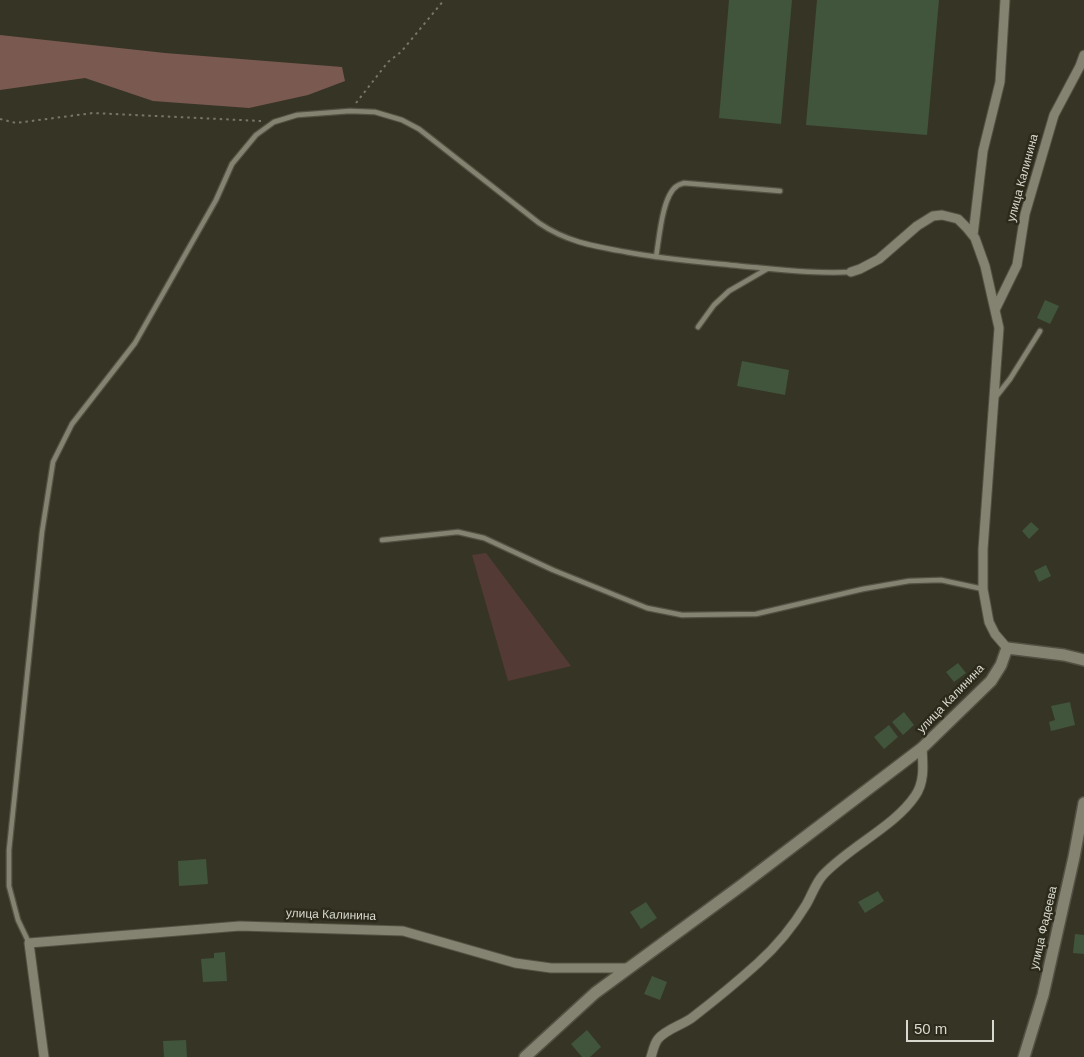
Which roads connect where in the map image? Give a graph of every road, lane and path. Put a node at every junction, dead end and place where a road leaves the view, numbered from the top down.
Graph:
1 (444, 0) edge
2 (1005, 0) edge
3 (1084, 55) edge
4 (350, 111) junction
5 (0, 119) edge
6 (274, 122) junction
7 (780, 191) dead end
8 (973, 235) junction
9 (656, 258) junction
10 (768, 268) junction
11 (851, 272) joint
12 (995, 310) junction
13 (698, 327) dead end
14 (1040, 331) dead end
15 (995, 399) junction
16 (382, 540) dead end
17 (982, 589) junction
18 (1007, 648) junction
19 (1084, 660) edge
20 (922, 748) junction
21 (1084, 803) edge
22 (30, 942) junction
23 (628, 968) junction
24 (44, 1057) edge
25 (526, 1057) edge
26 (651, 1057) edge
27 (1024, 1057) edge

1 - 4 path
2 - 8 street
3 - 12 street, улица Калинина
4 - 6 lane
4 - 9 lane
5 - 6 path
6 - 22 lane
7 - 9 lane
8 - 11 street
8 - 12 street
9 - 10 lane
10 - 11 lane
10 - 13 lane
12 - 15 street
14 - 15 lane
15 - 17 street
16 - 17 lane
17 - 18 street
18 - 19 street
18 - 20 street, улица Калинина
20 - 23 street, улица Калинина
20 - 26 street
21 - 27 street, улица Фадеева
22 - 23 street, улица Калинина
22 - 24 street
23 - 25 street, улица Калинина

